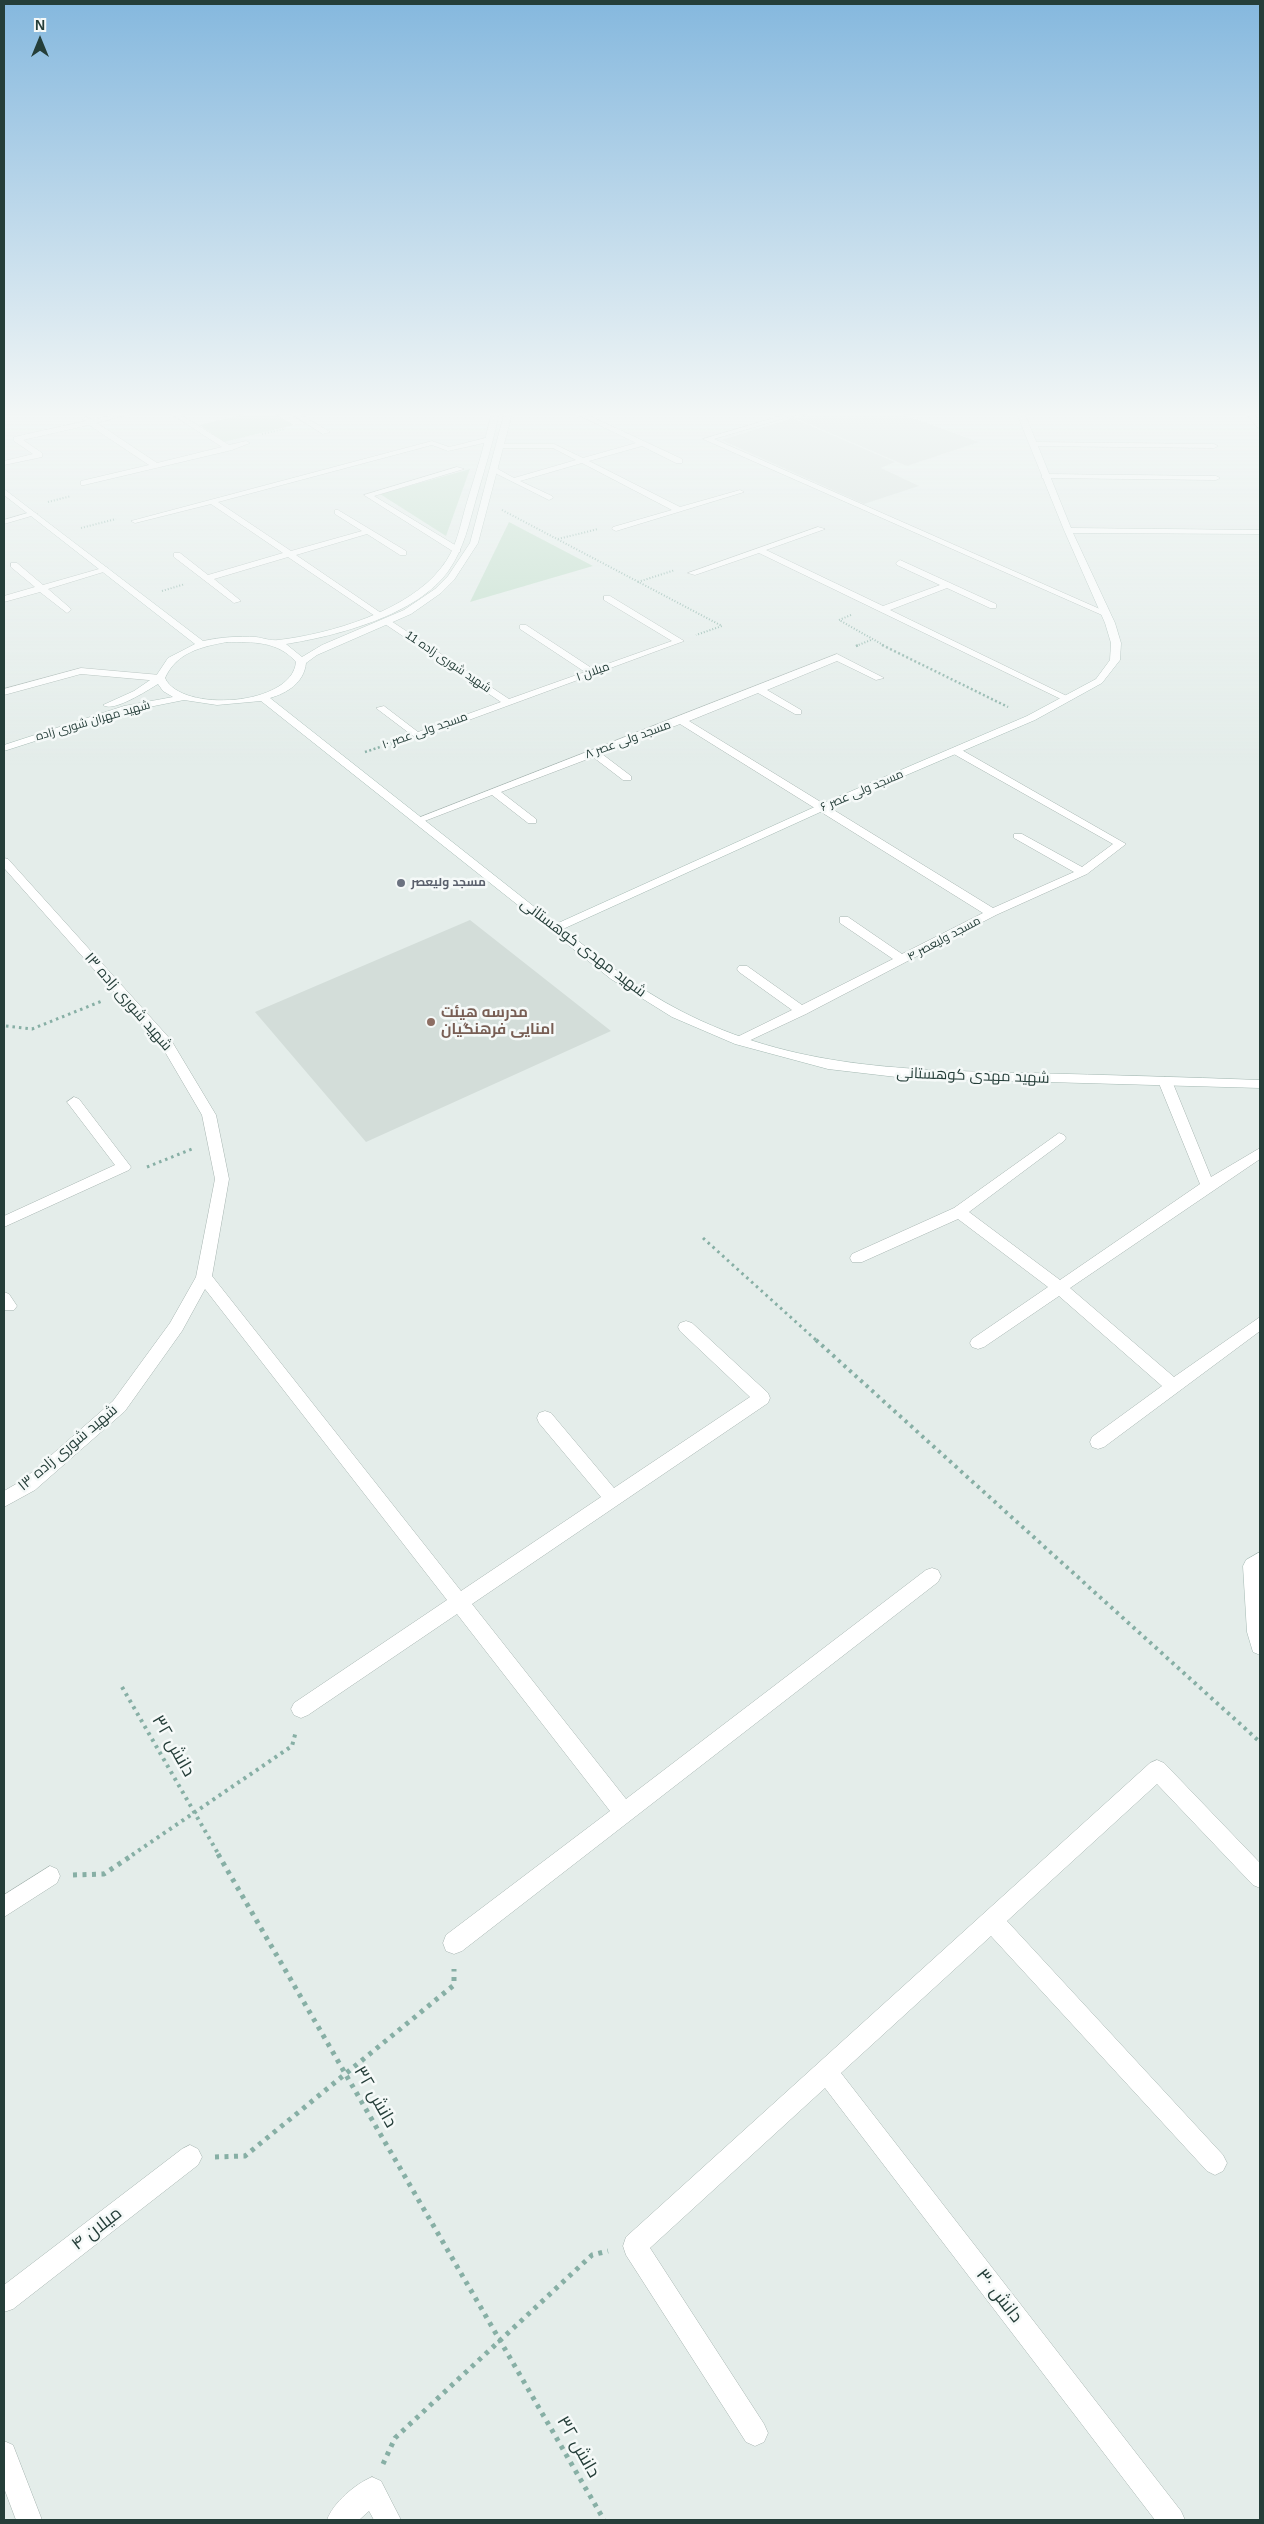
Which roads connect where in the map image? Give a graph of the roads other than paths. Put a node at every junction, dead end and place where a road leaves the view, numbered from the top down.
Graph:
1 (56, 532) edge
2 (258, 532) edge
3 (366, 532) edge
4 (370, 532) edge
5 (428, 532) edge
6 (462, 532) edge
7 (477, 532) edge
8 (813, 532) edge
9 (919, 532) edge
10 (1069, 532) edge
11 (1240, 532) edge
12 (1260, 532) edge
13 (457, 550) junction
14 (759, 550) junction
15 (403, 553) dead end
16 (290, 554) junction
17 (177, 555) dead end
18 (900, 563) dead end
19 (14, 565) dead end
20 (106, 570) junction
21 (692, 573) road end
22 (207, 578) junction
23 (948, 585) junction
24 (41, 588) junction
25 (607, 598) dead end
26 (4, 599) edge
27 (237, 601) dead end
28 (993, 606) dead end
29 (67, 610) dead end
30 (882, 610) junction
31 (1105, 613) junction
32 (378, 615) junction
33 (388, 622) junction
34 (523, 627) dead end
35 (277, 643) junction
36 (201, 644) junction
37 (301, 662) junction
38 (592, 672) junction
39 (160, 678) junction
40 (879, 678) dead end
41 (760, 690) junction
42 (4, 692) edge
43 (262, 697) junction
44 (182, 698) junction
45 (1068, 699) junction
46 (507, 702) junction
47 (381, 708) dead end
48 (798, 712) dead end
49 (682, 721) junction
50 (4, 738) edge
51 (4, 748) edge
52 (956, 751) junction
53 (593, 752) junction
54 (627, 778) dead end
55 (492, 791) junction
56 (823, 807) junction
57 (418, 820) junction
58 (532, 821) dead end
59 (1018, 836) dead end
60 (4, 861) edge
61 (1083, 872) junction
62 (992, 913) junction
63 (844, 920) dead end
64 (554, 929) junction
65 (903, 960) junction
66 (743, 969) dead end
67 (802, 1011) junction
68 (740, 1041) junction
69 (1165, 1081) junction
70 (1260, 1084) edge
71 (74, 1102) dead end
72 (1059, 1138) dead end
73 (1260, 1153) edge
74 (1208, 1186) junction
75 (959, 1212) junction
76 (4, 1222) edge
77 (857, 1258) dead end
78 (204, 1277) junction
79 (1060, 1288) junction
80 (1260, 1323) edge
81 (686, 1327) dead end
82 (978, 1343) dead end
83 (1174, 1387) junction
84 (545, 1418) dead end
85 (1098, 1442) dead end
86 (613, 1499) junction
87 (4, 1500) edge
88 (1260, 1560) edge
89 (932, 1576) dead end
90 (459, 1602) junction
91 (1260, 1646) edge
92 (301, 1709) road end
93 (624, 1812) junction
94 (50, 1876) road end
95 (1260, 1878) edge
96 (4, 1907) edge
97 (992, 1920) junction
98 (454, 1943) road end
99 (826, 2072) junction
100 (190, 2157) road end
101 (1214, 2163) dead end
102 (4, 2300) edge
103 (755, 2433) dead end
104 (4, 2454) edge
105 (29, 2520) edge
106 (340, 2520) edge
107 (388, 2520) edge
108 (1172, 2520) edge

1 - 20 street
2 - 16 street
3 - 16 street
4 - 15 street
5 - 13 street
6 - 13 street
7 - 33 street
8 - 14 street
9 - 31 street
10 - 31 street, مسجد ولی عصر ۶
11 - 12 street
13 - 32 street
14 - 21 street
14 - 30 street
16 - 22 street
16 - 32 street
17 - 22 street
18 - 23 street
19 - 24 street
20 - 24 street
20 - 36 street
22 - 27 street
23 - 28 street
23 - 30 street
24 - 26 street
24 - 29 street
25 - 38 street, میلان ۱
30 - 45 street
31 - 45 street, مسجد ولی عصر ۶
32 - 35 street
33 - 37 street
33 - 46 street, شهید شوری زاده 11
34 - 38 street
35 - 36 street
35 - 37 street
36 - 39 street
37 - 43 street
38 - 46 street, میلان ۱
39 - 42 street
39 - 44 street
39 - 50 street, شهید مهران شوری زاده
40 - 41 street, مسجد ولی عصر ۸
41 - 48 street
41 - 49 street, مسجد ولی عصر ۸
43 - 44 street
43 - 57 street, شهید مهدی کوهستانی
44 - 51 street, شهید مهران شوری زاده
45 - 52 street, مسجد ولی عصر ۶
46 - 47 street, مسجد ولی عصر ۱۰
49 - 53 street, مسجد ولی عصر ۸
49 - 56 street
52 - 56 street, مسجد ولی عصر ۶
52 - 61 street, مسجد ولیعصر ۴
53 - 54 street
53 - 55 street, مسجد ولی عصر ۸
55 - 57 street, مسجد ولی عصر ۸
55 - 58 street
56 - 62 street
56 - 64 street, مسجد ولی عصر ۶
57 - 64 street, شهید مهدی کوهستانی
59 - 61 street
60 - 78 street, شهید شوری زاده ۱۳
61 - 62 street, مسجد ولیعصر ۴
62 - 65 street, مسجد ولیعصر ۴
63 - 65 street
64 - 68 street, شهید مهدی کوهستانی
65 - 67 street, مسجد ولیعصر ۴
66 - 67 street
67 - 68 street, مسجد ولیعصر ۴
68 - 69 street, شهید مهدی کوهستانی
69 - 70 street, شهید مهدی کوهستانی
69 - 74 street
71 - 76 street
72 - 75 street
73 - 74 street
74 - 79 street
75 - 77 street
75 - 79 street
78 - 87 street, شهید شوری زاده ۱۳
78 - 90 street
79 - 82 street
79 - 83 street
80 - 83 street
81 - 86 street
83 - 85 street
84 - 86 street
86 - 90 street
88 - 91 street
89 - 93 street
90 - 92 street
90 - 93 street
93 - 98 street
94 - 96 street
95 - 97 street
97 - 99 street
97 - 101 street
99 - 103 street
99 - 108 street, دانش ۳۰
100 - 102 street, میلان ۴
104 - 105 street
106 - 107 street

